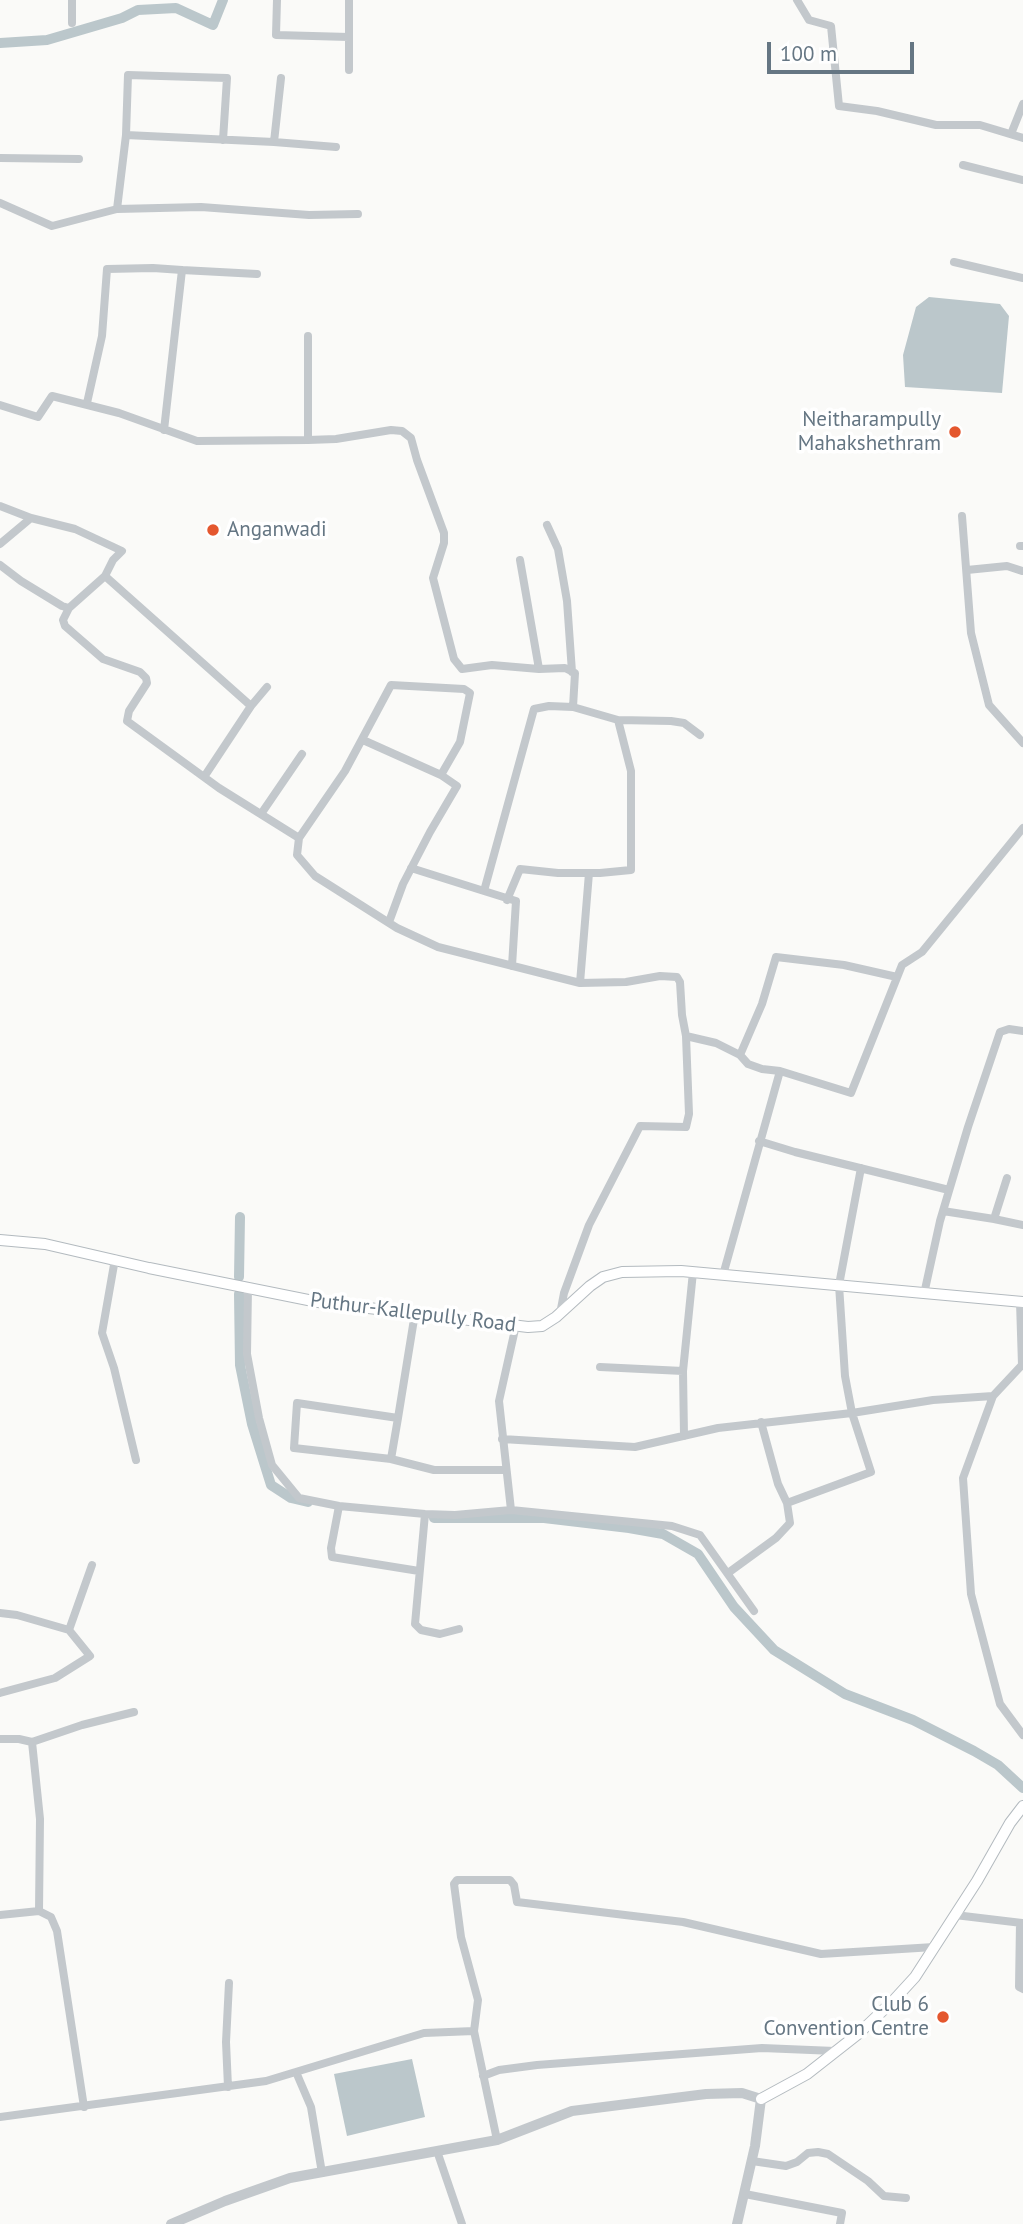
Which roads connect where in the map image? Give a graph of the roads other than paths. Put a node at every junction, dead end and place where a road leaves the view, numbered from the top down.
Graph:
1 (72, 0) edge
2 (277, 0) edge
3 (349, 0) edge
4 (797, 0) edge
5 (72, 23) dead end
6 (349, 37) junction
7 (349, 71) dead end
8 (281, 78) dead end
9 (1023, 104) edge
10 (126, 135) junction
11 (1011, 135) junction
12 (1023, 138) edge
13 (223, 139) junction
14 (274, 142) junction
15 (336, 147) dead end
16 (0, 158) edge
17 (79, 159) dead end
18 (963, 165) dead end
19 (1023, 180) edge
20 (0, 203) edge
21 (117, 209) junction
22 (358, 214) dead end
23 (954, 262) dead end
24 (182, 270) junction
25 (257, 274) dead end
26 (1023, 278) edge
27 (308, 336) dead end
28 (87, 403) junction
29 (0, 405) edge
30 (164, 430) junction
31 (308, 440) junction
32 (0, 506) edge
33 (962, 516) dead end
34 (32, 518) junction
35 (547, 525) dead end
36 (0, 544) edge
37 (520, 560) dead end
38 (0, 565) edge
39 (967, 570) junction
40 (1022, 571) edge
41 (105, 576) junction
42 (69, 608) junction
43 (539, 669) junction
44 (572, 672) junction
45 (267, 687) dead end
46 (251, 706) junction
47 (573, 707) junction
48 (618, 720) junction
49 (700, 735) dead end
50 (363, 740) junction
51 (1023, 743) edge
52 (302, 754) dead end
53 (441, 775) junction
54 (204, 777) junction
55 (261, 814) junction
56 (1023, 828) edge
57 (299, 838) junction
58 (411, 867) junction
59 (589, 873) junction
60 (484, 891) junction
61 (507, 899) junction
62 (389, 922) junction
63 (512, 966) junction
64 (897, 977) junction
65 (580, 983) junction
66 (1023, 1031) edge
67 (686, 1036) junction
68 (740, 1055) junction
69 (780, 1071) junction
70 (759, 1141) junction
71 (861, 1168) junction
72 (1007, 1178) dead end
73 (949, 1190) junction
74 (943, 1211) junction
75 (994, 1219) junction
76 (1023, 1225) edge
77 (0, 1240) edge
78 (115, 1259) junction
79 (693, 1272) junction
80 (723, 1275) junction
81 (839, 1285) junction
82 (248, 1287) junction
83 (924, 1294) junction
84 (1021, 1302) edge
85 (415, 1313) junction
86 (561, 1314) junction
87 (516, 1325) junction
88 (600, 1367) dead end
89 (683, 1371) junction
90 (993, 1396) junction
91 (852, 1413) junction
92 (398, 1418) junction
93 (761, 1422) junction
94 (684, 1436) junction
95 (502, 1440) junction
96 (391, 1459) junction
97 (135, 1460) dead end
98 (506, 1469) junction
99 (787, 1503) junction
100 (339, 1506) junction
101 (511, 1510) junction
102 (425, 1514) junction
103 (92, 1564) dead end
104 (419, 1571) junction
105 (728, 1573) junction
106 (754, 1611) dead end
107 (0, 1613) edge
108 (459, 1629) dead end
109 (69, 1630) junction
110 (0, 1693) edge
111 (134, 1712) dead end
112 (1023, 1735) edge
113 (0, 1739) edge
114 (32, 1742) junction
115 (1022, 1809) edge
116 (39, 1911) junction
117 (0, 1915) edge
118 (955, 1915) junction
119 (1021, 1923) edge
120 (934, 1947) junction
121 (229, 1983) dead end
122 (1023, 1989) edge
123 (474, 2031) junction
124 (835, 2051) junction
125 (296, 2072) junction
126 (483, 2076) junction
127 (228, 2087) junction
128 (761, 2099) junction
129 (84, 2107) junction
130 (0, 2117) edge
131 (497, 2140) junction
132 (437, 2151) junction
133 (752, 2161) junction
134 (322, 2173) junction
135 (745, 2194) junction
136 (906, 2198) dead end
137 (171, 2224) edge
138 (462, 2224) edge
139 (737, 2224) edge
140 (840, 2224) edge

1 - 5 street
2 - 6 street
3 - 6 street
4 - 11 street
6 - 7 street
8 - 14 street
9 - 11 street
10 - 13 street
10 - 13 street
10 - 21 street
11 - 12 street
13 - 14 street
14 - 15 street
16 - 17 street
18 - 19 street
20 - 21 street
21 - 22 street
23 - 26 street
24 - 25 street
24 - 28 street
24 - 30 street
27 - 31 street
28 - 29 street
28 - 30 street
30 - 31 street
31 - 43 street
32 - 34 street
33 - 39 street
34 - 36 street
34 - 41 street
35 - 44 street
37 - 43 street
38 - 42 street
39 - 40 street
39 - 51 street
41 - 42 street
41 - 46 street
42 - 54 street
43 - 44 street
44 - 47 street
45 - 46 street
46 - 54 street
47 - 48 street
47 - 60 street
48 - 49 street
48 - 59 street
50 - 53 street
50 - 53 street
50 - 57 street
52 - 55 street
53 - 58 street
54 - 55 street
55 - 57 street
56 - 64 street
57 - 62 street
58 - 60 street
58 - 62 street
59 - 61 street
59 - 65 street
60 - 61 street
61 - 63 street
62 - 63 street
63 - 65 street
64 - 68 street
64 - 69 street
65 - 67 street
66 - 73 street
67 - 68 street
67 - 86 street
68 - 69 street
69 - 70 street
70 - 71 street
70 - 80 street
71 - 73 street
71 - 81 street
72 - 75 street
73 - 74 street
74 - 75 street
74 - 83 street
75 - 76 street
77 - 78 main road, Puthur-Kallepully Road
78 - 82 main road, Puthur-Kallepully Road
78 - 97 street
79 - 80 main road, Puthur-Kallepully Road
79 - 86 main road, Puthur-Kallepully Road
79 - 89 street
80 - 81 main road, Puthur-Kallepully Road
81 - 83 main road, Puthur-Kallepully Road
81 - 91 street
82 - 85 main road, Puthur-Kallepully Road
82 - 100 street
83 - 84 main road, Puthur-Kallepully Road
84 - 90 street
85 - 87 main road, Puthur-Kallepully Road
85 - 92 street
86 - 87 main road, Puthur-Kallepully Road
87 - 95 street
88 - 89 street
89 - 94 street
90 - 91 street
90 - 112 street
91 - 93 street
91 - 99 street
92 - 96 street
92 - 96 street
93 - 94 street
93 - 99 street
94 - 95 street
95 - 98 street
96 - 98 street
98 - 101 street
99 - 105 street
100 - 102 street
100 - 104 street
101 - 102 street
101 - 105 street
102 - 104 street
103 - 109 street
104 - 108 street
105 - 106 street
107 - 109 street
109 - 110 street
111 - 114 street
113 - 114 street
114 - 116 street
115 - 118 main road
116 - 117 street
116 - 129 street
118 - 119 street
118 - 120 main road
119 - 122 street
120 - 123 street
120 - 124 main road
121 - 127 street
123 - 125 street
123 - 126 street
124 - 126 street
124 - 128 main road
125 - 127 street
125 - 134 street
126 - 131 street
127 - 129 street
128 - 131 street
128 - 133 street
129 - 130 street
131 - 132 street
132 - 134 street
132 - 138 street
133 - 135 street
133 - 136 street
134 - 137 street
135 - 139 street
135 - 140 street

